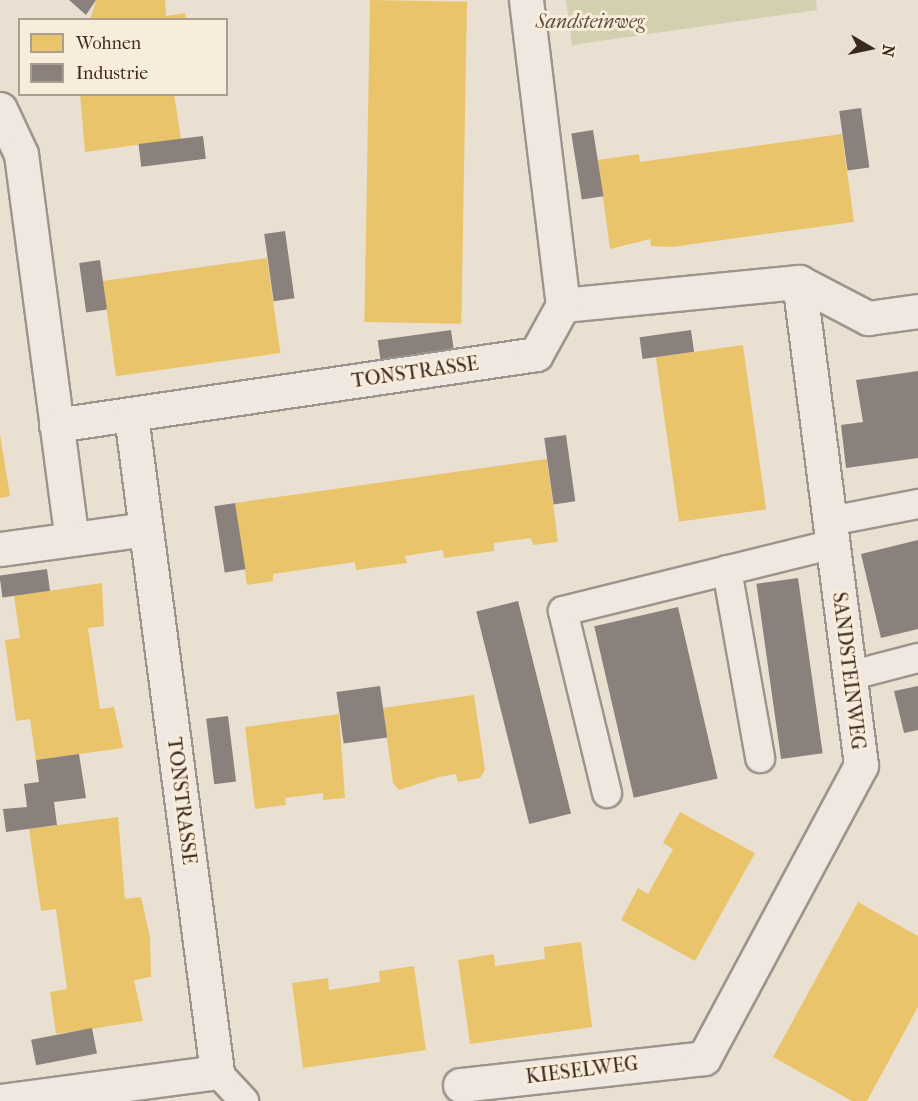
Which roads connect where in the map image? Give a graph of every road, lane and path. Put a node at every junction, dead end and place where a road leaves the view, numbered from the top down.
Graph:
1 (526, 0) edge
2 (0, 109) edge
3 (799, 282) junction
4 (563, 305) junction
5 (918, 310) edge
6 (131, 415) junction
7 (56, 425) junction
8 (918, 504) edge
9 (146, 530) junction
10 (831, 532) junction
11 (72, 539) junction
12 (0, 549) edge
13 (727, 570) junction
14 (918, 658) edge
15 (849, 676) junction
16 (760, 758) dead end
17 (607, 793) dead end
18 (704, 1058) joint
19 (217, 1072) junction
20 (460, 1085) dead end
21 (162, 1090) edge
22 (0, 1101) edge
23 (244, 1101) edge

1 - 4 street
2 - 7 street
3 - 4 street
3 - 5 street
3 - 10 street, SANDSTEINWEG
4 - 6 street, TONSTRASSE
6 - 7 street, TONSTRASSE
6 - 9 street, TONSTRASSE
7 - 11 street
8 - 10 lane
9 - 11 street
9 - 19 street, TONSTRASSE
10 - 13 lane
10 - 15 street, SANDSTEINWEG
11 - 12 street
13 - 16 lane
13 - 17 lane
14 - 15 lane
15 - 18 street, SANDSTEINWEG
18 - 20 street, KIESELWEG
19 - 21 street
19 - 23 lane
21 - 22 street

